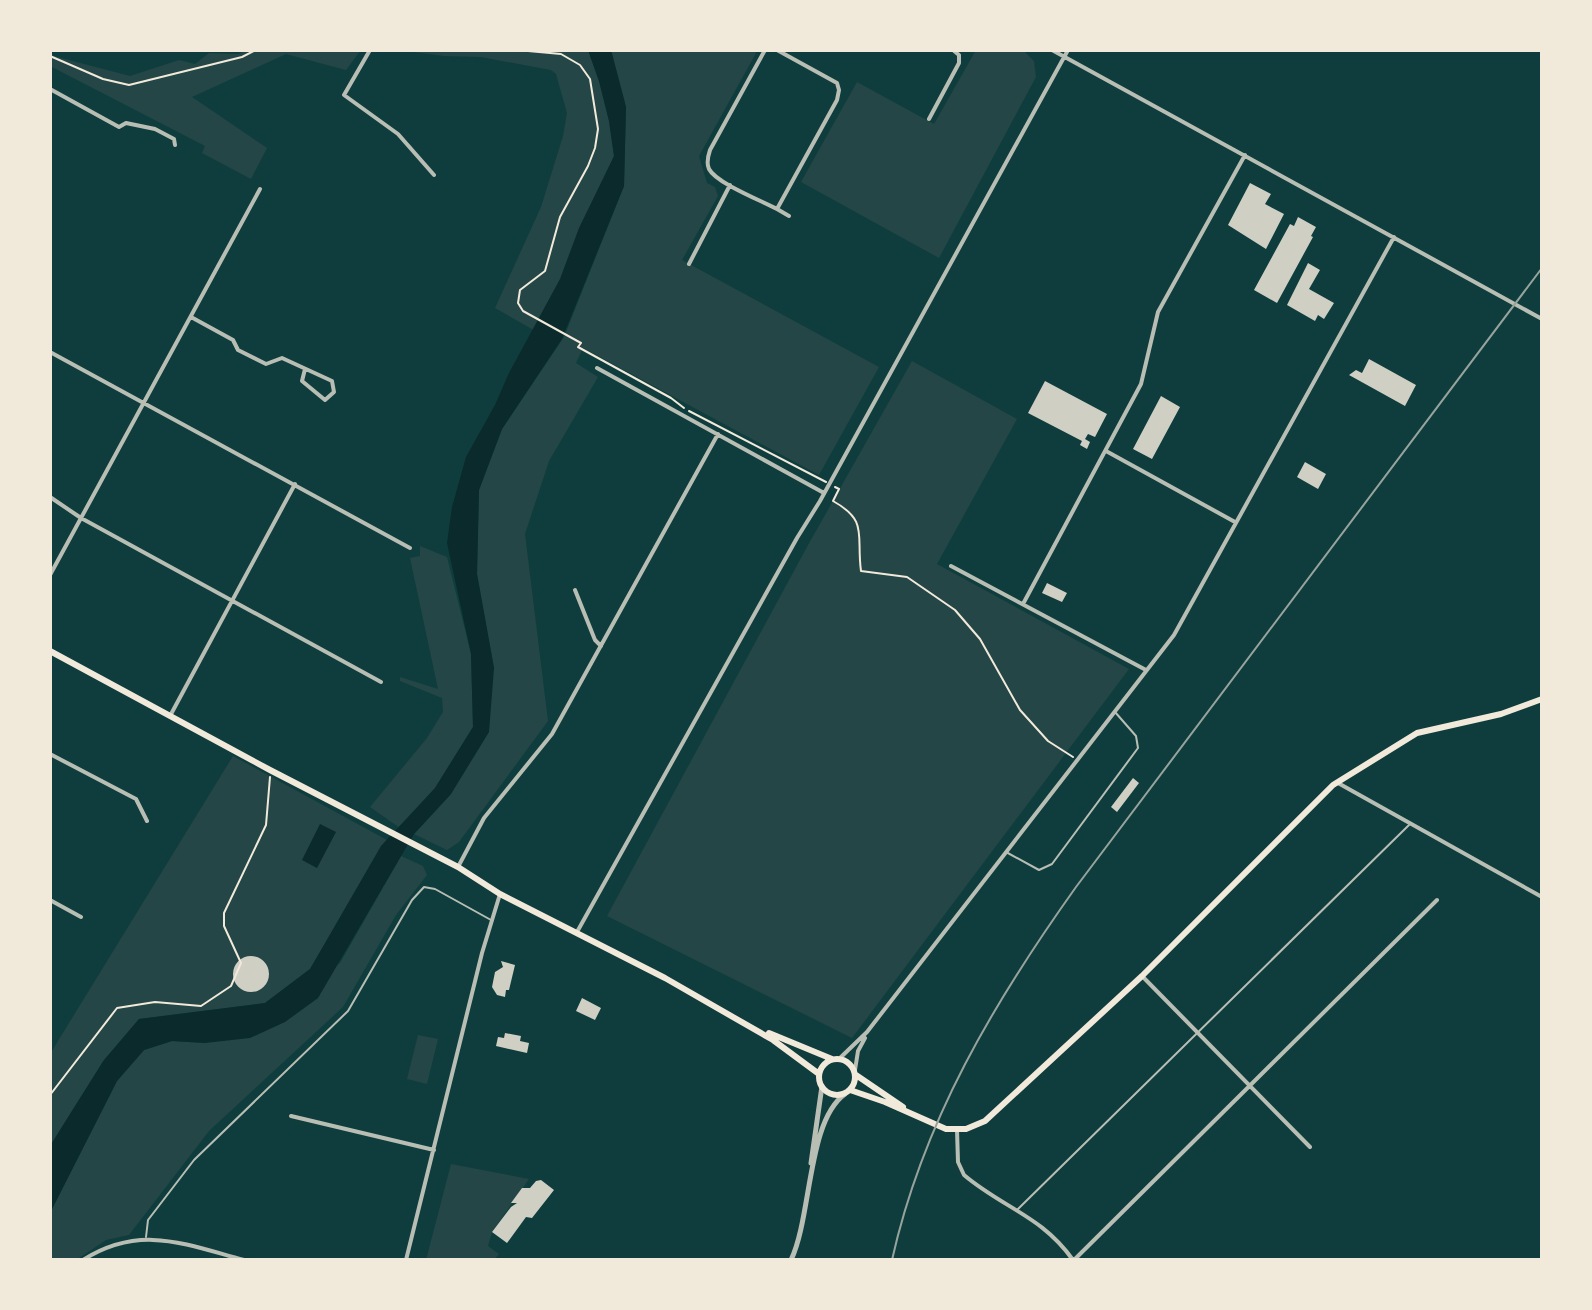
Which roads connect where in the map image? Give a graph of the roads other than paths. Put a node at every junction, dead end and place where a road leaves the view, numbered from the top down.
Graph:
1 (370, 50) edge
2 (765, 50) edge
3 (777, 50) edge
4 (953, 50) edge
5 (1052, 50) edge
6 (1068, 50) edge
7 (1064, 57) junction
8 (50, 89) edge
9 (929, 119) dead end
10 (175, 145) dead end
11 (1245, 155) junction
12 (434, 175) dead end
13 (730, 185) junction
14 (260, 189) dead end
15 (777, 209) junction
16 (789, 216) dead end
17 (1394, 237) junction
18 (689, 264) dead end
19 (191, 317) junction
20 (1542, 319) edge
21 (50, 352) edge
22 (597, 368) dead end
23 (305, 369) junction
24 (144, 402) junction
25 (718, 434) junction
26 (1106, 451) junction
27 (295, 484) junction
28 (824, 493) junction
29 (50, 497) edge
30 (81, 518) junction
31 (1235, 522) junction
32 (410, 548) dead end
33 (951, 566) dead end
34 (50, 575) edge
35 (575, 590) dead end
36 (233, 600) junction
37 (1023, 604) junction
38 (601, 646) junction
39 (50, 651) edge
40 (1146, 670) junction
41 (381, 682) dead end
42 (1542, 699) edge
43 (1114, 711) junction
44 (170, 716) junction
45 (50, 754) edge
46 (1337, 783) junction
47 (147, 821) dead end
48 (1409, 824) junction
49 (1006, 852) junction
50 (458, 867) junction
51 (500, 894) junction
52 (1542, 897) edge
53 (50, 900) edge
54 (1437, 900) dead end
55 (81, 917) dead end
56 (491, 920) junction
57 (577, 932) junction
58 (1142, 976) junction
59 (740, 1019) junction
60 (867, 1032) junction
61 (1199, 1033) junction
62 (836, 1059) junction
63 (855, 1073) junction
64 (819, 1074) junction
65 (822, 1086) junction
66 (1250, 1086) junction
67 (848, 1092) junction
68 (291, 1116) dead end
69 (916, 1116) junction
70 (957, 1130) junction
71 (1310, 1147) dead end
72 (434, 1150) junction
73 (1018, 1209) junction
74 (802, 1223) junction
75 (146, 1238) junction
76 (83, 1260) edge
77 (244, 1260) edge
78 (406, 1260) edge
79 (791, 1260) edge
80 (1074, 1260) edge

1 - 12 street
2 - 13 street
3 - 15 street
4 - 9 street
5 - 7 street
6 - 7 street
7 - 11 street
7 - 28 street
8 - 10 street
11 - 17 street
11 - 26 street
13 - 15 street
13 - 18 street
14 - 19 street
15 - 16 street
17 - 20 street
17 - 31 street
19 - 23 street
19 - 24 street
21 - 24 street
22 - 25 street
23 - 23 street
24 - 27 street
24 - 30 street
25 - 28 street
25 - 38 street
26 - 31 street
26 - 37 street
27 - 32 street
27 - 36 street
28 - 57 street
29 - 30 street
30 - 34 street
30 - 36 street
31 - 40 street
33 - 37 street
35 - 38 street
36 - 41 street
36 - 44 street
37 - 40 street
38 - 50 street
39 - 44 main road
40 - 43 street
42 - 46 main road
43 - 49 street
43 - 49 lane
44 - 50 main road
45 - 47 street
46 - 48 street
46 - 58 main road
48 - 52 street
48 - 61 lane
49 - 60 street
50 - 51 main road
51 - 56 street
51 - 57 main road
53 - 55 street
54 - 66 street
56 - 72 street
56 - 75 lane
57 - 59 main road
58 - 61 street
58 - 70 main road
59 - 62 main road
59 - 64 main road
60 - 62 street
60 - 63 street
61 - 66 street
61 - 73 lane
62 - 63 main road
62 - 64 main road
63 - 67 main road
63 - 69 main road
64 - 65 main road
65 - 67 main road
65 - 74 street
66 - 71 street
66 - 80 street
67 - 69 main road
67 - 74 street
68 - 72 street
69 - 70 main road
70 - 73 street
72 - 78 street
73 - 80 street
74 - 79 street
75 - 76 street
75 - 77 street

